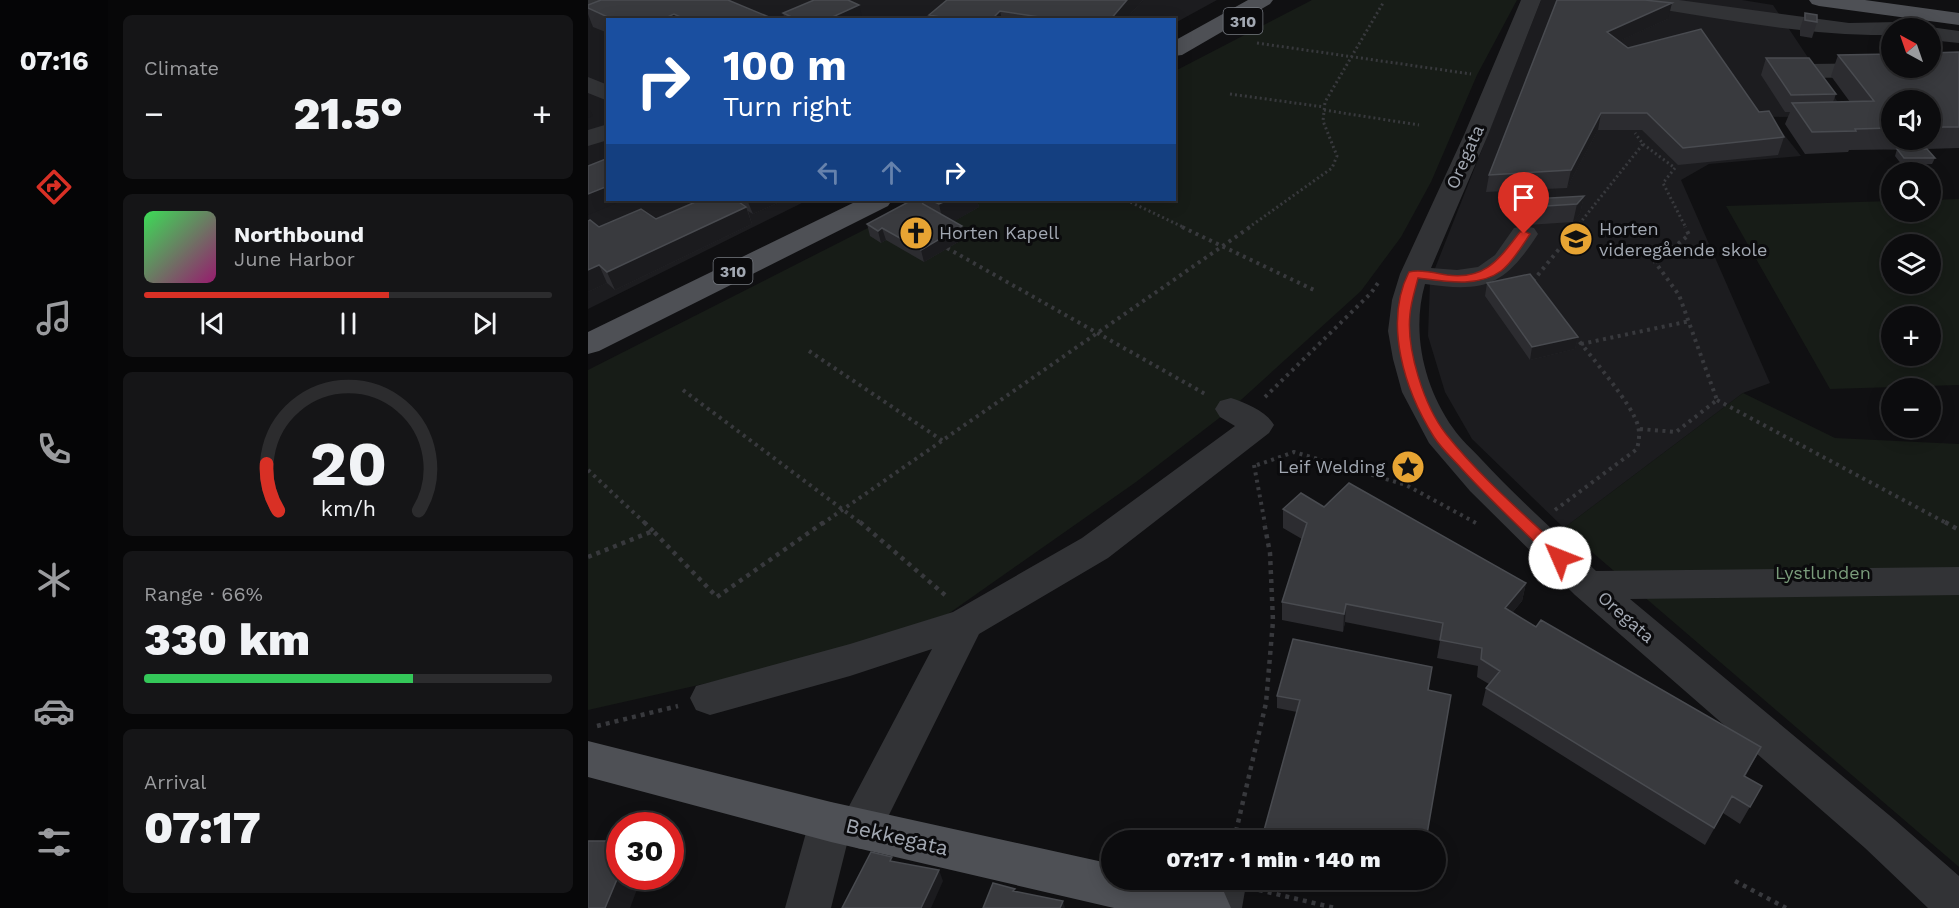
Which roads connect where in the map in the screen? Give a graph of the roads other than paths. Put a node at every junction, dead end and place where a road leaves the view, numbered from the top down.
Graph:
1 (593, 0) edge
2 (1263, 0) edge
3 (1286, 0) edge
4 (1531, 0) edge
5 (1639, 0) edge
6 (1819, 0) edge
7 (588, 2) edge
8 (1959, 19) edge
9 (1881, 28) edge
10 (1941, 35) edge
11 (1959, 37) edge
12 (1198, 38) junction
13 (1176, 49) edge
14 (1959, 69) edge
15 (1808, 71) edge
16 (588, 84) edge
17 (606, 93) edge
18 (606, 132) edge
19 (588, 139) edge
20 (877, 201) edge
21 (1524, 234) dead end
22 (1398, 276) junction
23 (588, 344) edge
24 (1244, 417) road end
25 (1959, 581) edge
26 (1588, 585) junction
27 (956, 614) junction
28 (710, 698) road end
29 (589, 743) edge
30 (846, 826) junction
31 (1219, 894) edge
32 (1959, 906) edge
33 (808, 908) edge

1 - 7 street
2 - 12 main road, 310
3 - 12 main road, 310
4 - 22 street, Oregata
5 - 9 street
6 - 8 main road
10 - 11 street
12 - 13 main road, 310
14 - 15 street
16 - 17 street
18 - 19 street
20 - 23 main road, 310
21 - 22 street
22 - 26 street, Oregata
24 - 27 street
25 - 26 street
26 - 32 street, Oregata
27 - 28 street
27 - 30 street
29 - 30 main road, Bekkegata
30 - 31 main road, Bekkegata
30 - 33 street

